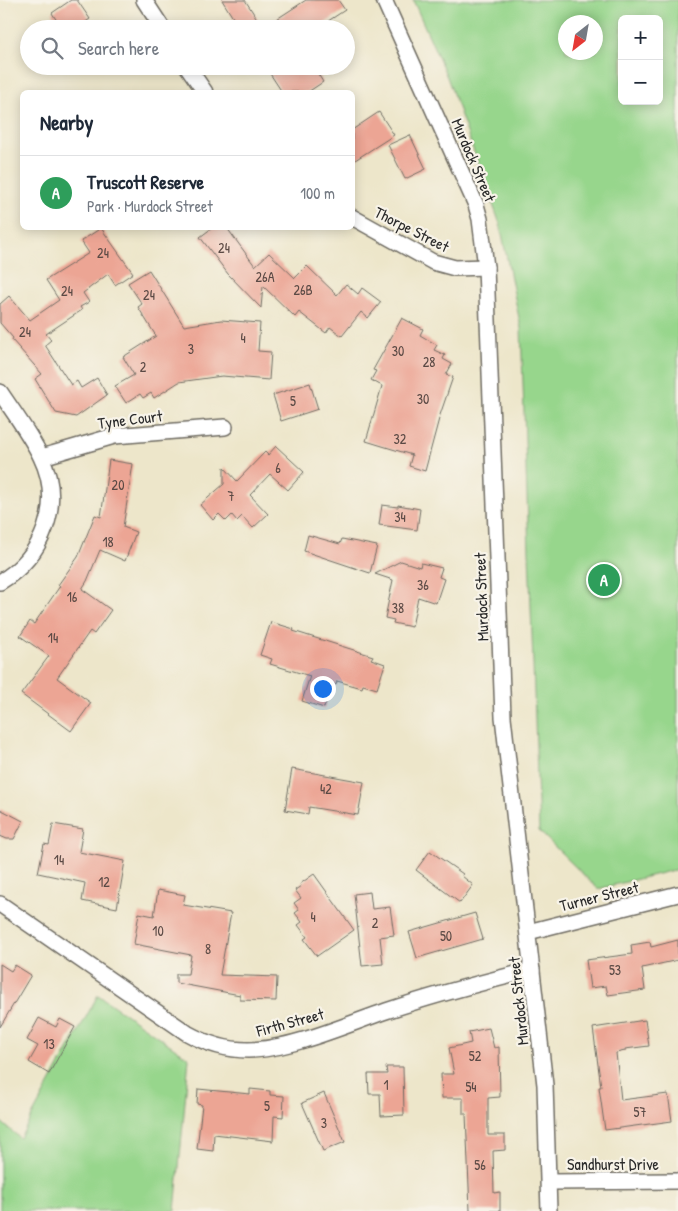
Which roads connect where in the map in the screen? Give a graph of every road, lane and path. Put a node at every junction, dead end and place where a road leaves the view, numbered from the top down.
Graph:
1 (144, 0) edge
2 (384, 0) edge
3 (157, 20) edge
4 (193, 75) edge
5 (204, 90) edge
6 (355, 220) edge
7 (486, 266) junction
8 (0, 392) edge
9 (225, 427) dead end
10 (42, 457) junction
11 (0, 582) edge
12 (678, 894) edge
13 (0, 904) edge
14 (528, 932) junction
15 (532, 970) junction
16 (549, 1182) junction
17 (678, 1182) edge
18 (550, 1211) edge

1 - 3 street
2 - 7 street, Murdock Street
4 - 5 street
6 - 7 street, Thorpe Street
7 - 14 street, Murdock Street
8 - 10 street
9 - 10 street, Tyne Court
10 - 11 street
12 - 14 street, Turner Street
13 - 15 street, Firth Street
14 - 15 street, Murdock Street
15 - 16 street, Murdock Street
16 - 17 street, Sandhurst Drive
16 - 18 street, Murdock Street

